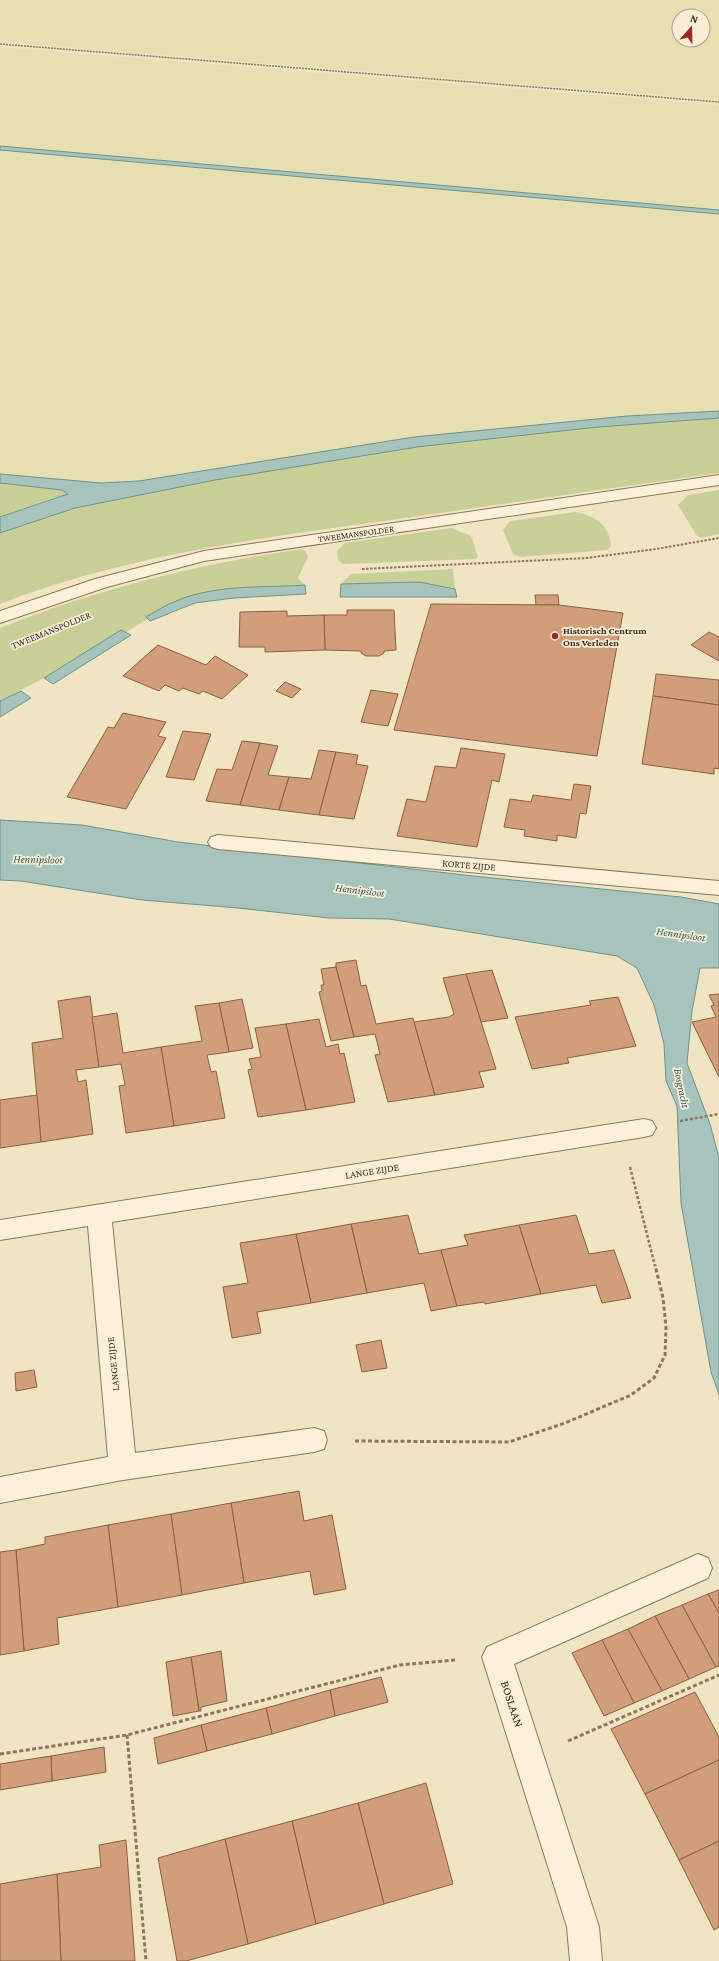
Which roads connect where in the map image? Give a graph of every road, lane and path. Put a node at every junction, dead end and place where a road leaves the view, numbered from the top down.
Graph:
1 (0, 44) edge
2 (719, 102) edge
3 (719, 480) edge
4 (719, 538) edge
5 (356, 569) dead end
6 (0, 617) edge
7 (218, 842) dead end
8 (719, 888) edge
9 (644, 1128) dead end
10 (620, 1132) junction
11 (99, 1214) junction
12 (0, 1230) edge
13 (314, 1440) joint
14 (123, 1467) junction
15 (0, 1490) edge
16 (698, 1568) dead end
17 (497, 1657) junction
18 (719, 1675) edge
19 (127, 1735) junction
20 (0, 1754) edge
21 (529, 1758) junction
22 (146, 1961) edge
23 (586, 1961) edge

1 - 2 path
3 - 6 street, TWEEMANSPOLDER
4 - 5 path
7 - 8 street, KORTE ZIJDE
9 - 10 street, LANGE ZIJDE
10 - 11 street, LANGE ZIJDE
10 - 13 path
11 - 12 street, LANGE ZIJDE
11 - 14 street, LANGE ZIJDE
13 - 14 street
14 - 15 street
16 - 17 street
17 - 19 path
17 - 21 street, BOSLAAN
18 - 21 path
19 - 20 path
19 - 22 path
21 - 23 street, BOSLAAN

